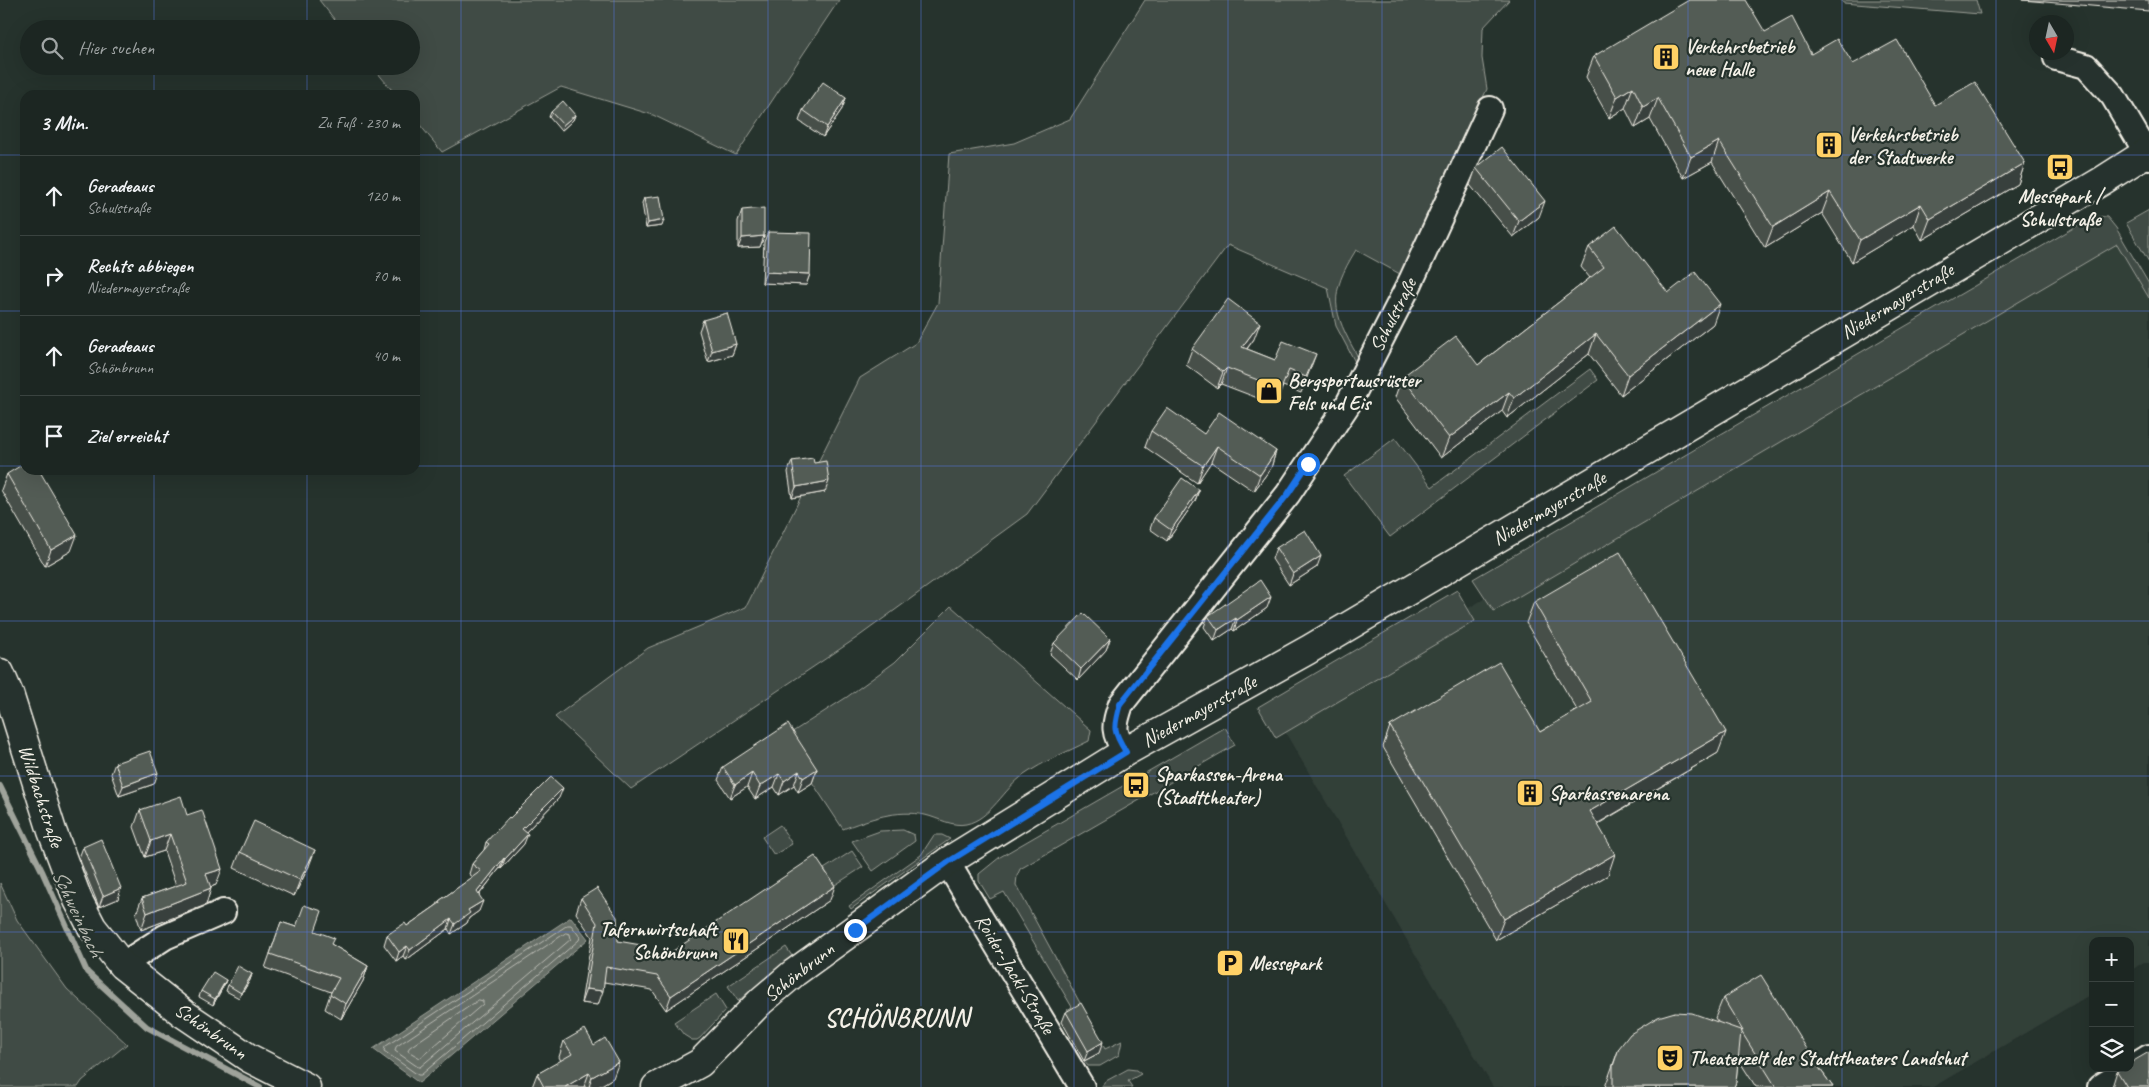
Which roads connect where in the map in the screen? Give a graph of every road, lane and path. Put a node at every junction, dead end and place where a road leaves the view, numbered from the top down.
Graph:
1 (2064, 60) edge
2 (1490, 109) dead end
3 (2148, 154) edge
4 (0, 673) edge
5 (1126, 752) junction
6 (948, 862) junction
7 (223, 912) dead end
8 (122, 965) junction
9 (2149, 1057) edge
10 (694, 1075) edge
11 (306, 1087) edge
12 (656, 1087) edge
13 (1082, 1087) edge
14 (2100, 1087) edge

1 - 3 street
2 - 5 street, Schulstraße
3 - 5 main road, Niedermayerstraße
4 - 8 main road, Wildbachstraße
5 - 6 main road, Niedermayerstraße
6 - 10 main road, Schönbrunn
6 - 13 street, Roider-Jackl-Straße
7 - 8 street
8 - 11 main road, Schönbrunn
9 - 14 street
10 - 12 main road, Schönbrunn

